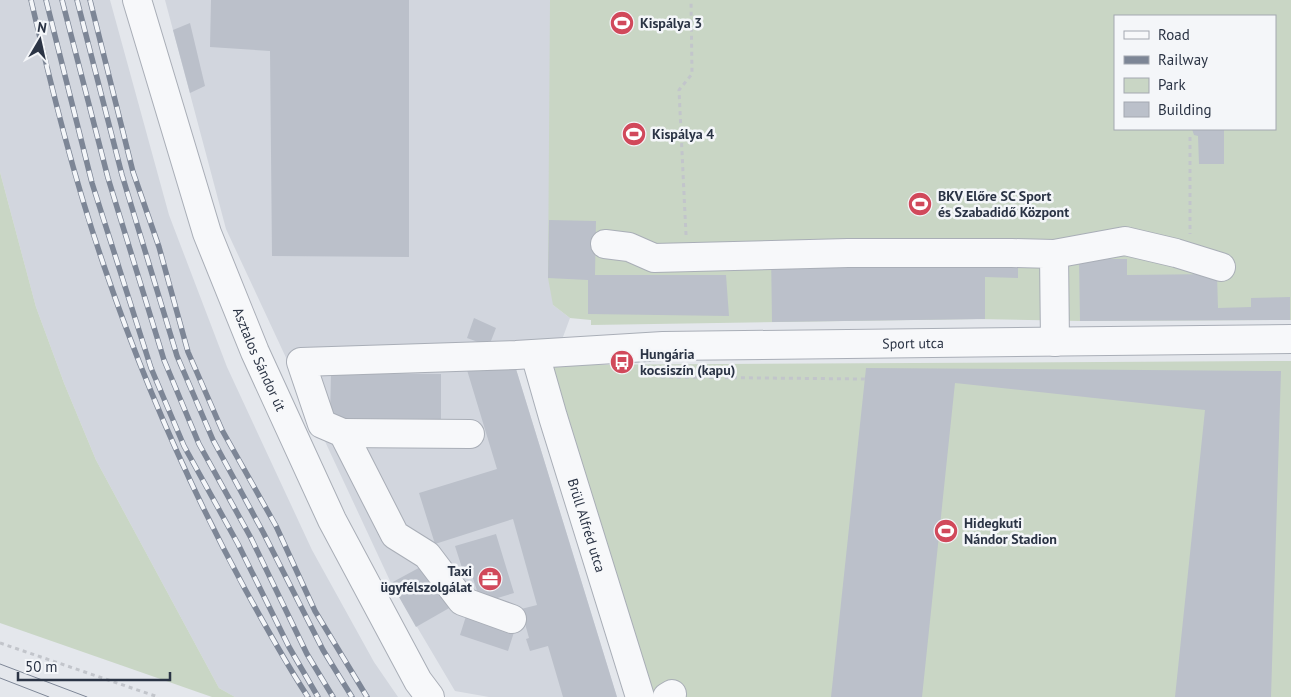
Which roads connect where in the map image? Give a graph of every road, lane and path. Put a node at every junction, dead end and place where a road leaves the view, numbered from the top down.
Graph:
1 (137, 0) edge
2 (691, 0) edge
3 (1190, 137) dead end
4 (605, 244) dead end
5 (1054, 254) junction
6 (687, 258) junction
7 (1191, 258) junction
8 (1221, 267) dead end
9 (1291, 339) edge
10 (1055, 342) junction
11 (535, 354) junction
12 (660, 377) dead end
13 (865, 378) dead end
14 (343, 433) junction
15 (470, 434) dead end
16 (512, 619) dead end
17 (0, 643) edge
18 (158, 697) edge
19 (430, 697) edge
20 (640, 697) edge

1 - 19 street, Asztalos Sándor út
2 - 6 path
3 - 7 path
4 - 6 street
5 - 6 street
5 - 7 street
5 - 10 street
7 - 8 street
9 - 10 street, Sport utca
10 - 11 street, Sport utca
11 - 14 street, Sport utca
11 - 20 street, Brüll Alfréd utca
12 - 13 path
14 - 15 street
14 - 16 street
17 - 18 path

